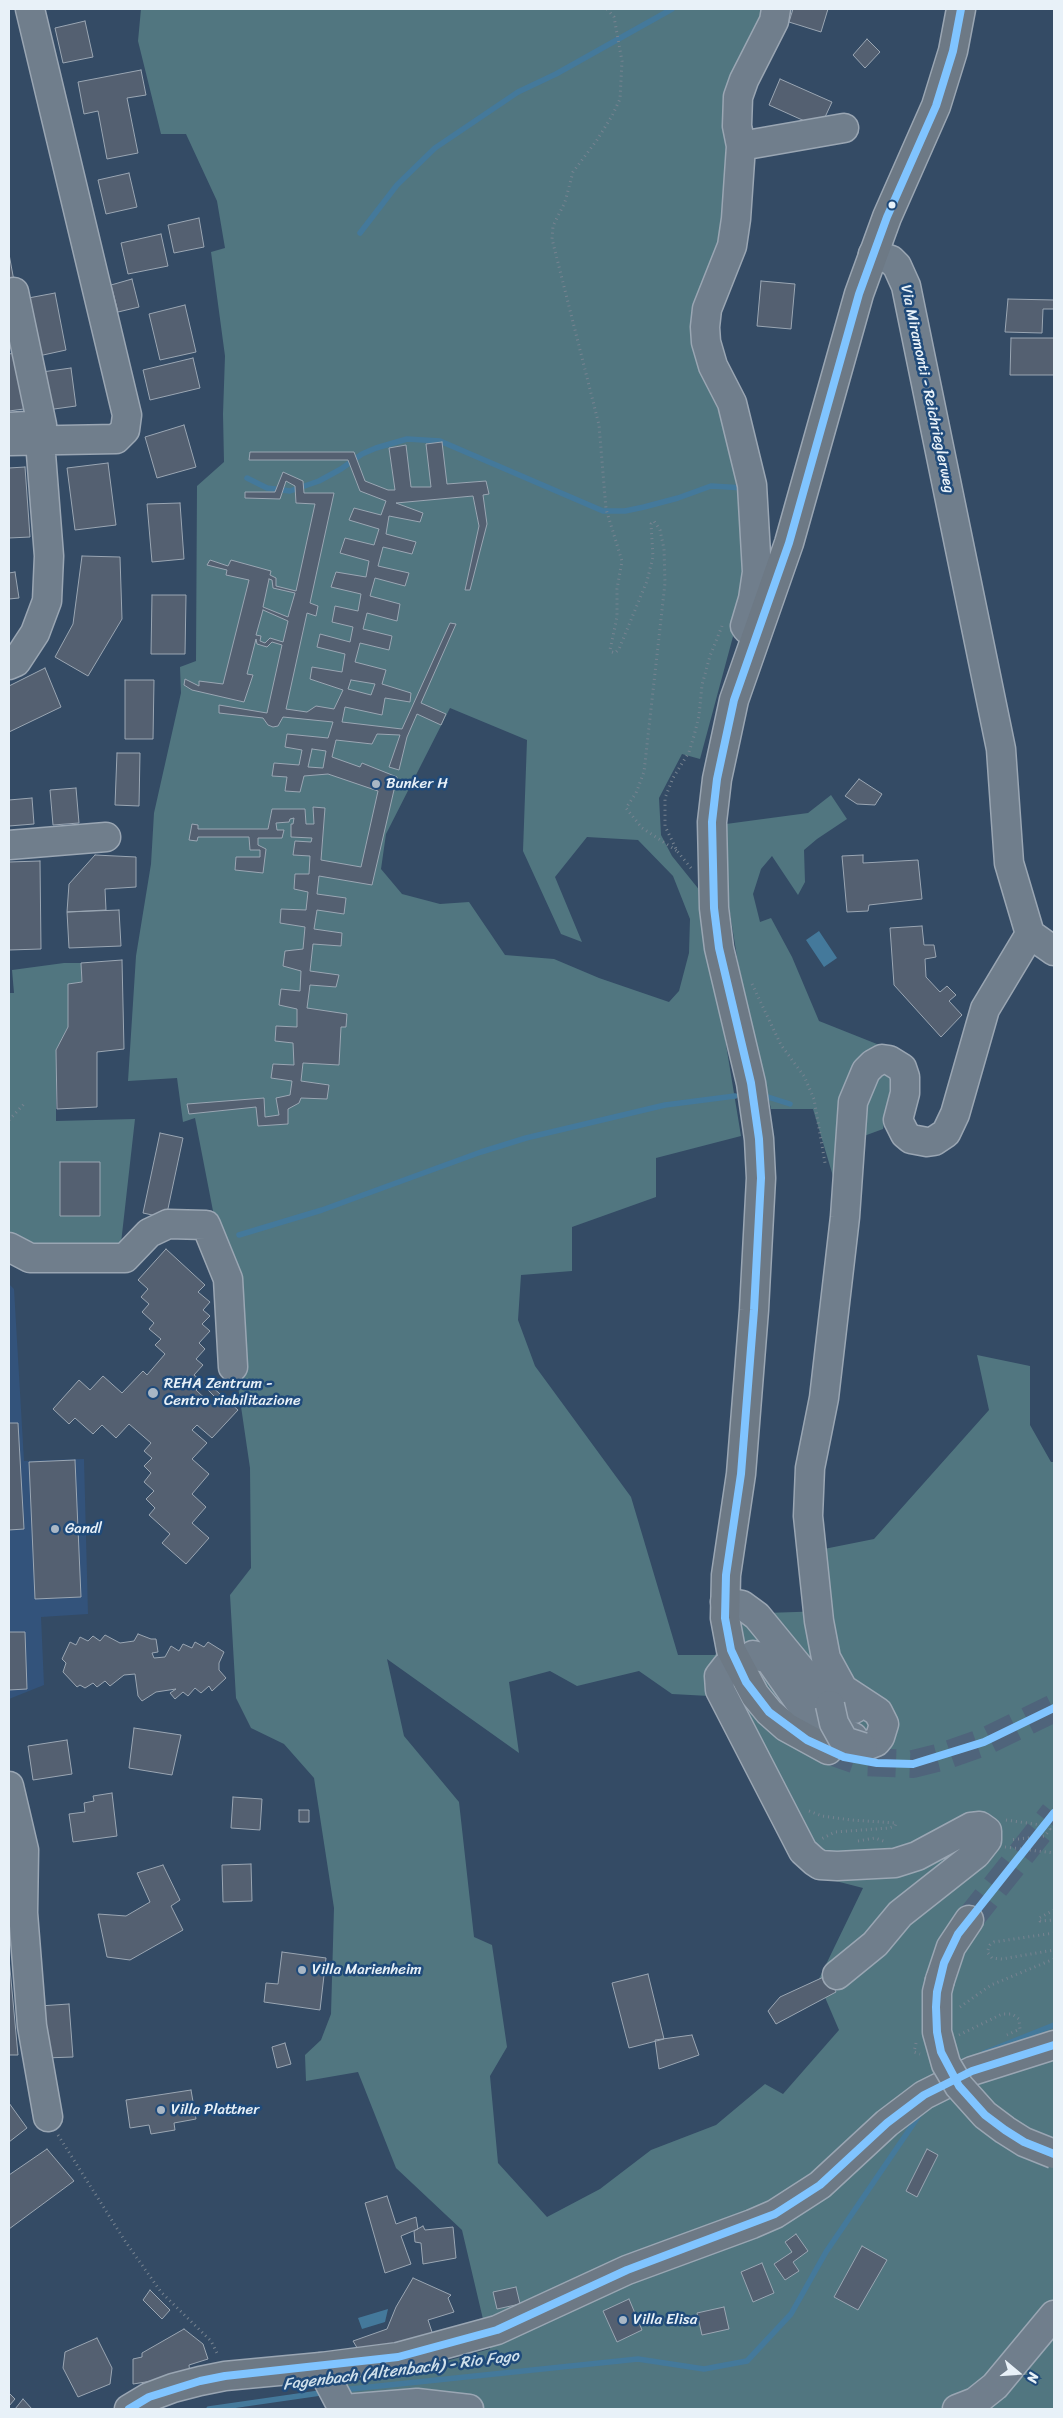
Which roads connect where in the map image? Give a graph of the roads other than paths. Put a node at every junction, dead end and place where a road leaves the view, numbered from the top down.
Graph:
1 (30, 9) edge
2 (776, 9) edge
3 (961, 9) edge
4 (844, 128) dead end
5 (741, 146) junction
6 (873, 254) junction
7 (14, 292) dead end
8 (9, 428) edge
9 (40, 440) junction
10 (9, 441) edge
11 (757, 633) junction
12 (9, 665) edge
13 (106, 837) dead end
14 (9, 845) edge
15 (1030, 934) junction
16 (1054, 951) edge
17 (9, 1247) edge
18 (232, 1367) dead end
19 (725, 1602) junction
20 (753, 1655) dead end
21 (726, 1667) dead end
22 (830, 1704) junction
23 (828, 1750) tunnel mouth
24 (9, 1786) edge
25 (969, 1920) tunnel mouth
26 (838, 1975) dead end
27 (1054, 2045) edge
28 (48, 2117) road end
29 (1054, 2154) edge
30 (1054, 2315) edge
31 (325, 2373) junction
32 (343, 2407) edge
33 (129, 2409) edge
34 (469, 2409) edge
35 (957, 2409) edge

1 - 9 street
2 - 5 street
3 - 6 main road
4 - 5 street
5 - 11 street
6 - 11 main road
6 - 15 street, Via Miramonti - Reichrieglerweg
7 - 8 street
9 - 10 street
9 - 12 street
11 - 19 main road
13 - 14 street
15 - 16 street
15 - 22 street, bridge
17 - 18 street
19 - 22 street
19 - 23 main road
20 - 22 street
21 - 26 street
24 - 28 street
25 - 29 main road, bridge
27 - 31 main road
30 - 35 street
31 - 32 street
31 - 33 main road
32 - 34 street

